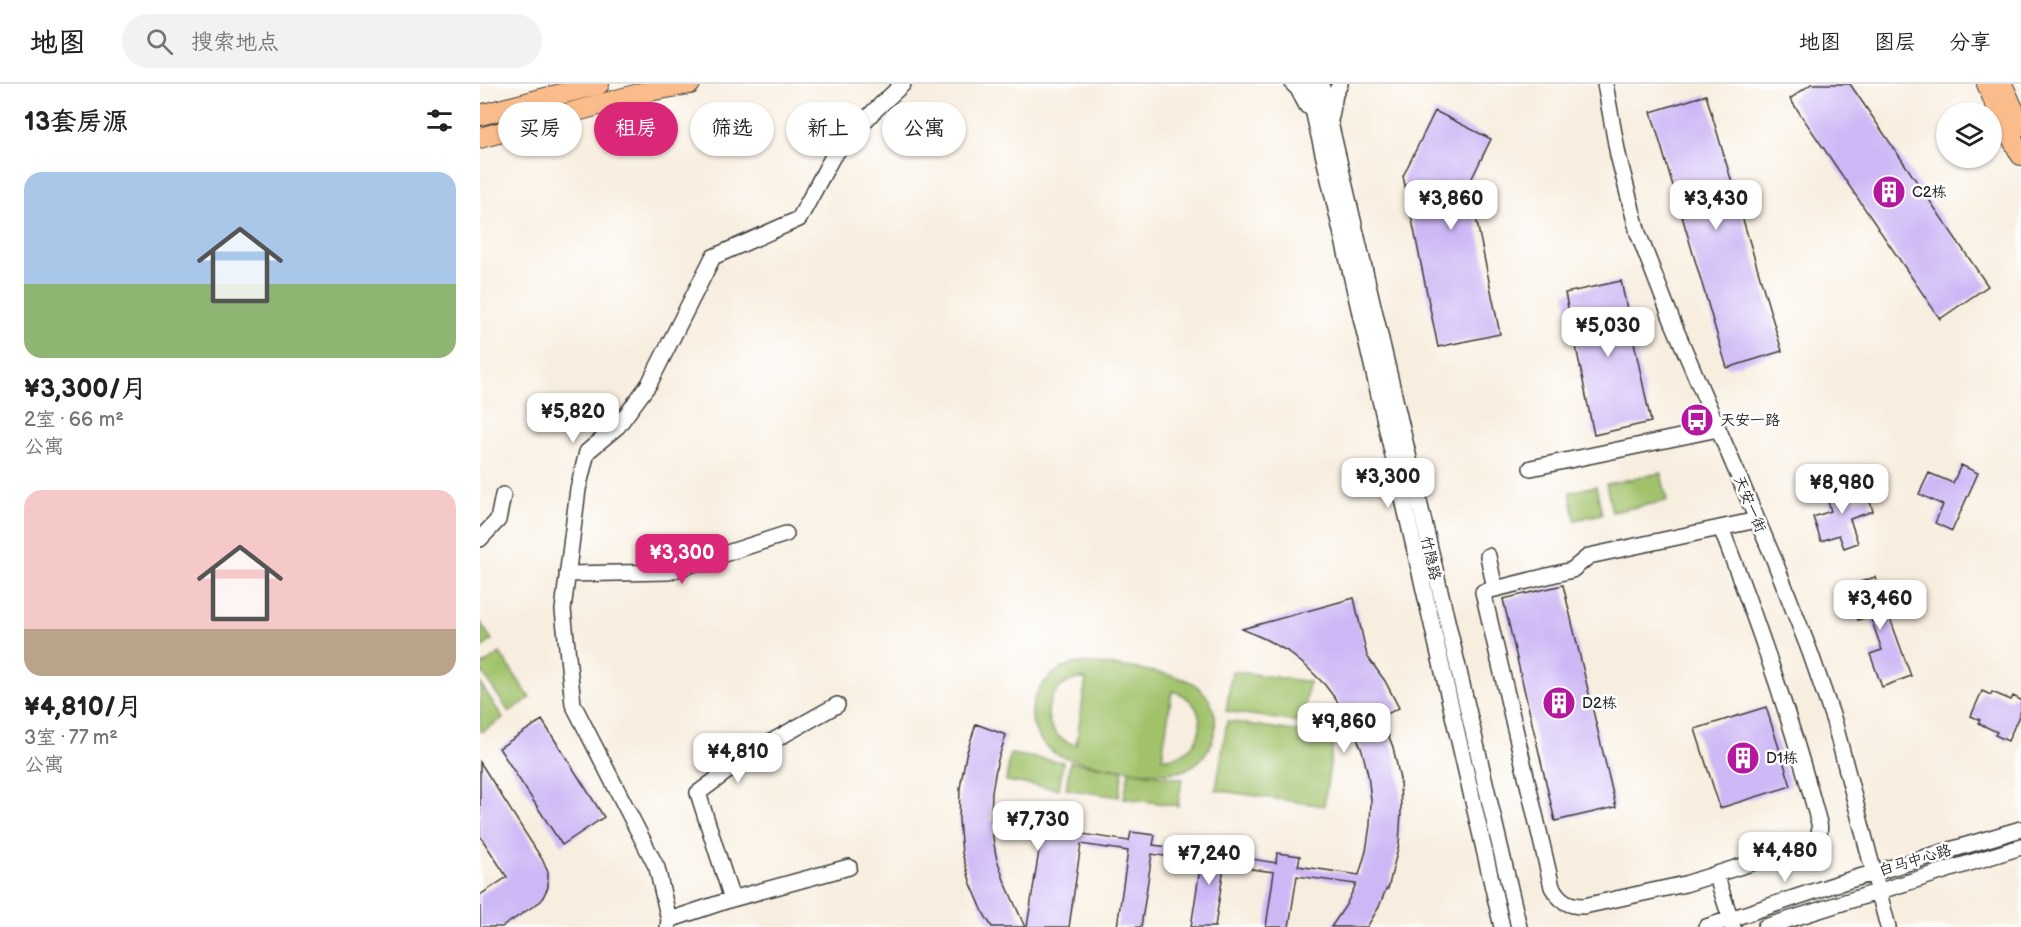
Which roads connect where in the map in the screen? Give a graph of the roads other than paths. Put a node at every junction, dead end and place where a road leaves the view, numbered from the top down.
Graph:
1 (596, 84) edge
2 (690, 84) edge
3 (903, 84) edge
4 (1293, 84) edge
5 (1307, 84) edge
6 (1321, 84) edge
7 (1340, 84) edge
8 (1605, 84) edge
9 (1991, 85) edge
10 (596, 102) edge
11 (613, 102) edge
12 (594, 108) edge
13 (480, 115) edge
14 (1323, 122) junction
15 (2021, 126) edge
16 (480, 138) edge
17 (2021, 155) edge
18 (1718, 429) junction
19 (1531, 468) dead end
20 (503, 495) dead end
21 (1757, 520) junction
22 (1721, 528) junction
23 (786, 534) dead end
24 (480, 539) edge
25 (1488, 556) dead end
26 (567, 574) junction
27 (1495, 589) junction
28 (837, 705) dead end
29 (2021, 829) edge
30 (2021, 847) edge
31 (849, 867) dead end
32 (1875, 872) junction
33 (1716, 874) junction
34 (1879, 891) junction
35 (732, 899) junction
36 (1732, 923) edge
37 (668, 924) edge
38 (1502, 927) edge
39 (1519, 927) edge
40 (1706, 927) edge
41 (1765, 927) edge
42 (1888, 927) edge

1 - 10 street
1 - 13 main road
2 - 11 main road
3 - 26 street
4 - 14 street
5 - 14 street, 竹隐路
6 - 14 street, 竹隐路
7 - 14 street
8 - 18 street, 天安一街
9 - 15 main road
9 - 17 main road
12 - 16 main road
14 - 38 street, 竹隐路
14 - 39 street, 竹隐路
18 - 19 street
18 - 21 street, 天安一街
20 - 24 street
21 - 22 street
21 - 32 street, 天安一街
22 - 27 street
22 - 33 street
23 - 26 street
25 - 27 street
26 - 37 street
27 - 33 street
28 - 35 street
29 - 32 street, 白马中心路
30 - 34 street, 白马中心路
31 - 35 street
32 - 34 street, 天安一街
32 - 36 street, 白马中心路
33 - 36 street
34 - 41 street, 白马中心路
34 - 42 street, 天安一街
35 - 37 street
36 - 40 street, 白马中心路

